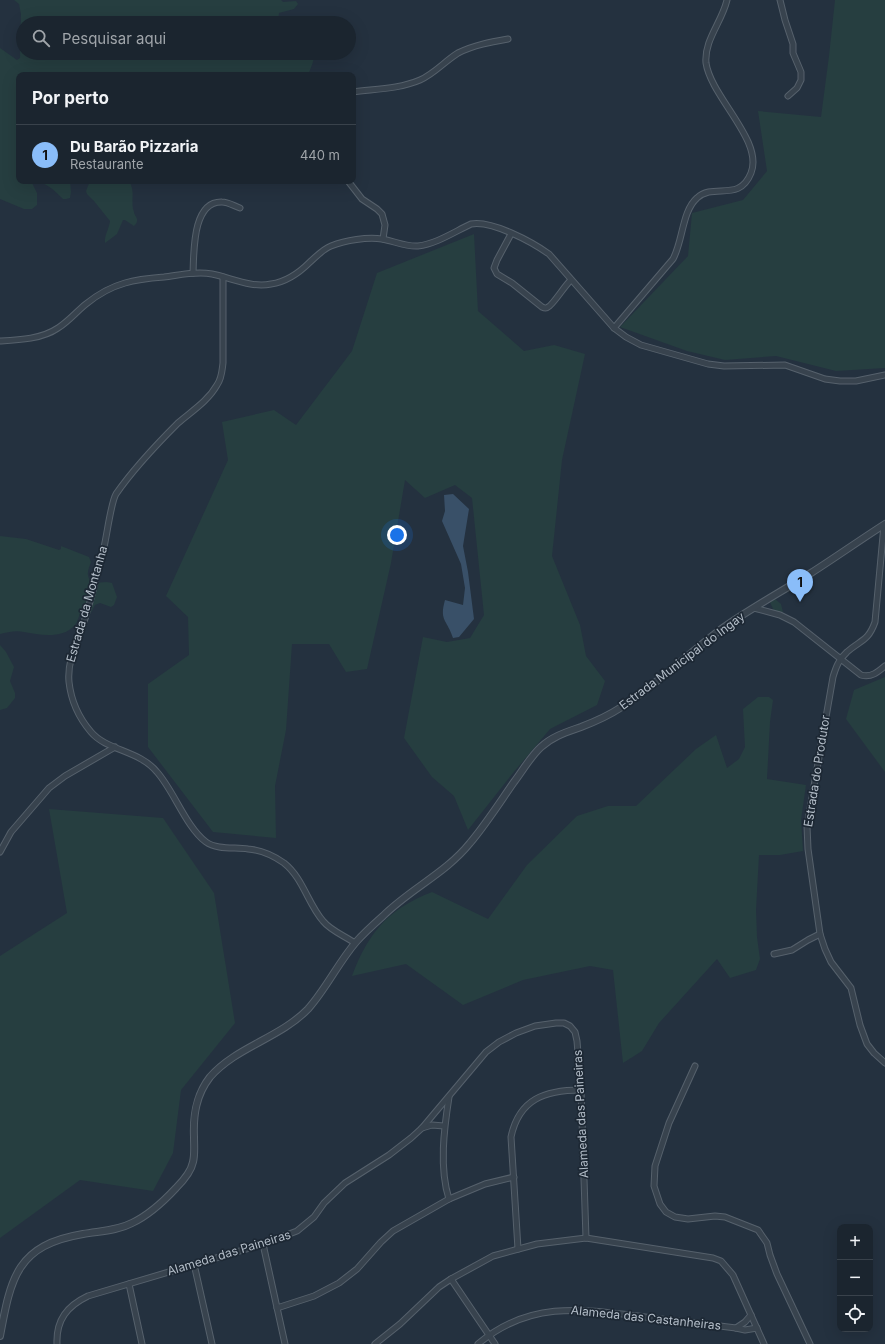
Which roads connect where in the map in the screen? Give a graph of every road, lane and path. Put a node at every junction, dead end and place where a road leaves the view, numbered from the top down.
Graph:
1 (726, 0) edge
2 (780, 0) edge
3 (508, 38) dead end
4 (356, 92) edge
5 (788, 96) dead end
6 (350, 184) edge
7 (240, 208) dead end
8 (512, 234) junction
9 (383, 239) junction
10 (193, 273) junction
11 (223, 277) junction
12 (571, 280) junction
13 (614, 328) junction
14 (0, 341) edge
15 (885, 375) edge
16 (885, 524) edge
17 (754, 608) junction
18 (840, 659) junction
19 (885, 666) edge
20 (115, 747) junction
21 (0, 852) edge
22 (820, 934) junction
23 (356, 943) junction
24 (774, 954) dead end
25 (885, 1063) edge
26 (695, 1066) dead end
27 (581, 1090) junction
28 (449, 1096) junction
29 (436, 1110) junction
30 (446, 1114) junction
31 (444, 1126) junction
32 (422, 1128) junction
33 (514, 1177) junction
34 (449, 1199) junction
35 (586, 1238) junction
36 (263, 1244) junction
37 (518, 1249) junction
38 (194, 1264) junction
39 (451, 1279) junction
40 (129, 1284) junction
41 (277, 1308) junction
42 (751, 1315) junction
43 (736, 1328) junction
44 (758, 1328) junction
45 (489, 1335) junction
46 (0, 1336) edge
47 (57, 1344) edge
48 (142, 1344) edge
49 (212, 1344) edge
50 (285, 1344) edge
51 (375, 1344) edge
52 (478, 1344) edge
53 (495, 1344) edge
54 (764, 1344) edge
55 (810, 1344) edge

1 - 13 street
2 - 5 street
3 - 4 street
6 - 9 street
7 - 10 street
8 - 9 street
8 - 12 street
8 - 12 street
9 - 11 street
10 - 11 street
10 - 14 street
11 - 20 street, Estrada da Montanha
12 - 13 street
13 - 15 street
16 - 17 street, Estrada Municipal do Ingay
16 - 18 street, Estrada do Produtor
17 - 18 street
17 - 23 street, Estrada Municipal do Ingay
18 - 19 street
18 - 22 street, Estrada do Produtor
20 - 21 street
20 - 23 street, Estrada da Montanha
22 - 24 street
22 - 25 street, Estrada do Produtor
23 - 46 street, Estrada Municipal do Ingay
26 - 55 street
27 - 28 street, Alameda das Paineiras
27 - 33 street
27 - 35 street, Alameda das Paineiras
28 - 29 street, Alameda das Paineiras
28 - 30 street
29 - 30 street
29 - 32 street, Alameda das Paineiras
30 - 31 street
31 - 32 street
31 - 34 street
32 - 36 street, Alameda das Paineiras
33 - 34 street
33 - 37 street
34 - 41 street
35 - 37 street
35 - 42 street
36 - 38 street, Alameda das Paineiras
36 - 41 street
37 - 39 street
38 - 40 street, Alameda das Paineiras
38 - 49 street
39 - 45 street
39 - 51 street
40 - 47 street, Alameda das Paineiras
40 - 48 street
41 - 50 street
42 - 43 street, Alameda das Castanheiras
42 - 44 street
43 - 44 street, Alameda das Castanheiras
43 - 45 street, Alameda das Castanheiras
44 - 54 street
45 - 52 street, Alameda das Castanheiras
45 - 53 street

